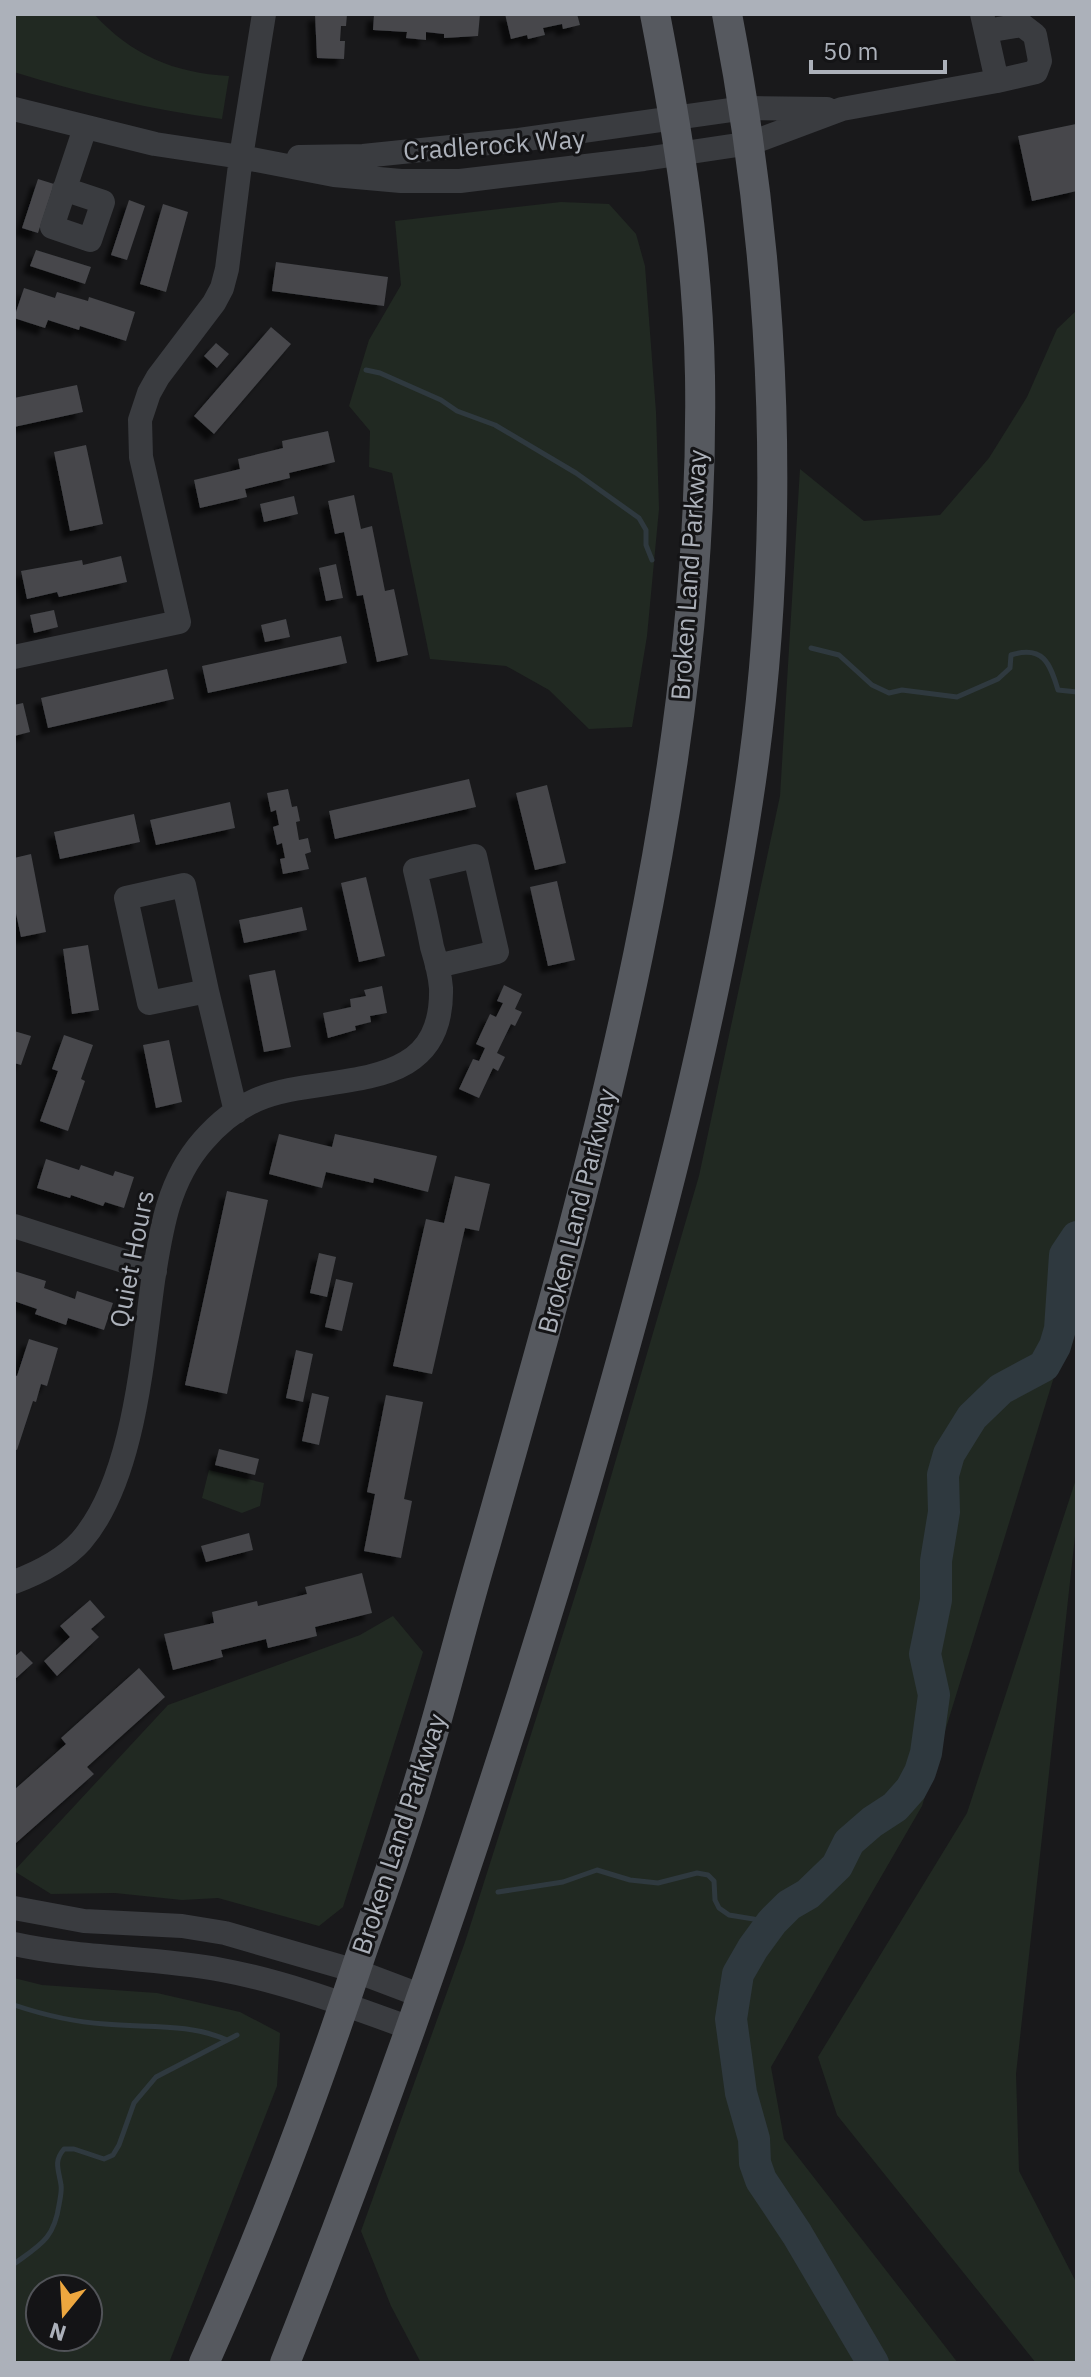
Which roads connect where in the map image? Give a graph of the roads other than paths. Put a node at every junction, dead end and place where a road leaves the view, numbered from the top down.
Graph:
1 (264, 14) edge
2 (655, 14) edge
3 (727, 14) edge
4 (984, 23) edge
5 (997, 81) junction
6 (745, 108) junction
7 (14, 109) edge
8 (842, 109) junction
9 (675, 117) junction
10 (85, 128) junction
11 (751, 143) junction
12 (681, 153) junction
13 (241, 157) junction
14 (64, 189) dead end
15 (14, 657) edge
16 (437, 966) junction
17 (207, 991) junction
18 (236, 1112) junction
19 (14, 1226) edge
20 (155, 1271) junction
21 (14, 1582) edge
22 (14, 1908) edge
23 (14, 1944) edge
24 (356, 1971) junction
25 (422, 1996) junction
26 (344, 2005) junction
27 (410, 2028) junction
28 (204, 2363) edge
29 (285, 2363) edge

1 - 13 street
2 - 9 main road, Broken Land Parkway
3 - 6 main road
4 - 5 street
4 - 5 street
5 - 8 street
6 - 8 street, Cradlerock Way
6 - 9 street, Cradlerock Way
6 - 11 main road
7 - 10 street, Cradlerock Way
8 - 11 street, Cradlerock Way
9 - 12 main road, Broken Land Parkway
9 - 13 street, Cradlerock Way
10 - 13 street, Cradlerock Way
10 - 14 street
11 - 12 street, Cradlerock Way
11 - 25 main road
12 - 13 street, Cradlerock Way
12 - 24 main road, Broken Land Parkway
13 - 15 street
16 - 16 street, Quiet Hours
16 - 18 street, Quiet Hours
17 - 17 street
17 - 18 street
18 - 20 street, Quiet Hours
19 - 20 street
20 - 21 street, Quiet Hours
22 - 24 street
23 - 26 street
24 - 25 street
24 - 26 main road, Broken Land Parkway
25 - 27 main road
26 - 27 street
26 - 28 main road, Broken Land Parkway
27 - 29 main road

